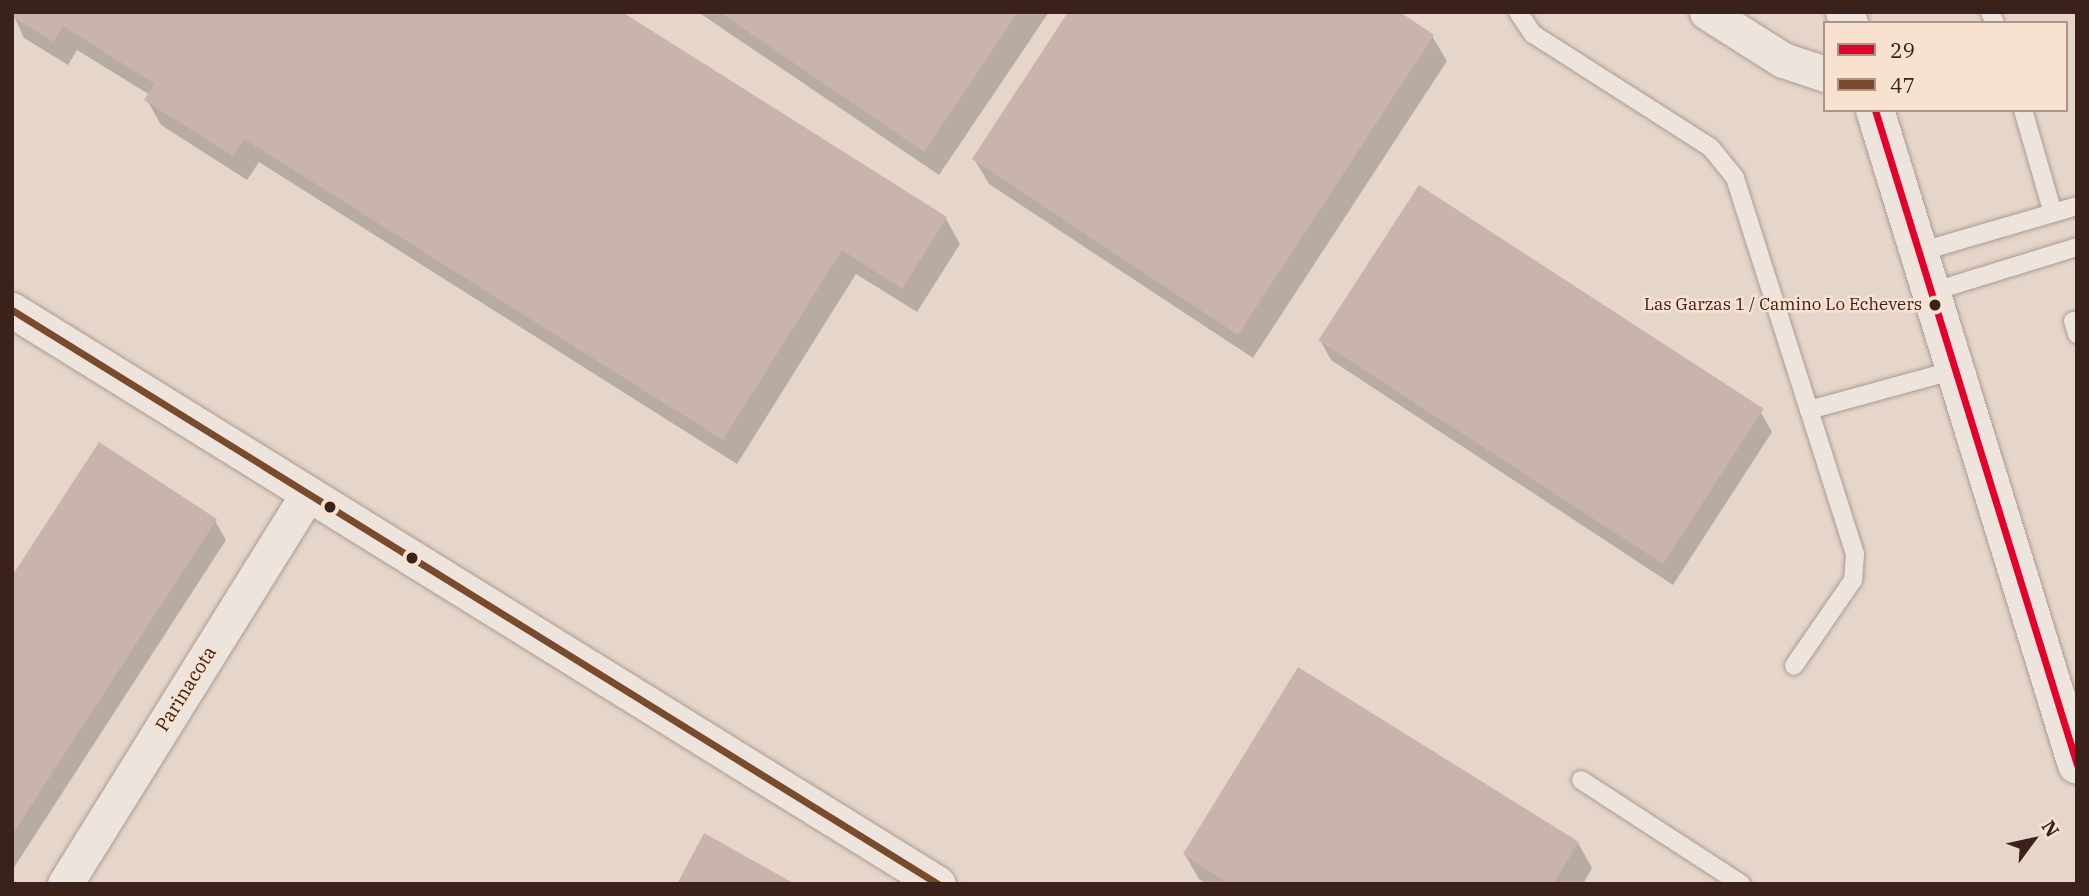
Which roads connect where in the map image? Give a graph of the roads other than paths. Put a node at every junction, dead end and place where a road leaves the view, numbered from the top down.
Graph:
1 (1518, 12) edge
2 (1707, 12) edge
3 (1823, 73) edge
4 (1876, 112) edge
5 (2024, 112) edge
6 (2077, 206) edge
7 (2053, 213) junction
8 (2077, 247) edge
9 (1919, 252) junction
10 (1931, 292) junction
11 (12, 310) edge
12 (1955, 370) junction
13 (1809, 410) junction
14 (307, 495) junction
15 (1794, 666) dead end
16 (2077, 765) edge
17 (1581, 780) dead end
18 (65, 884) edge
19 (938, 884) edge
20 (1741, 884) edge

1 - 13 lane
2 - 3 street
4 - 9 main road
5 - 7 lane
6 - 7 lane
7 - 9 lane
8 - 10 lane
9 - 10 main road
10 - 12 main road
11 - 14 street
12 - 13 lane
12 - 16 main road
13 - 15 lane
14 - 18 street, Parinacota
14 - 19 street
17 - 20 lane

